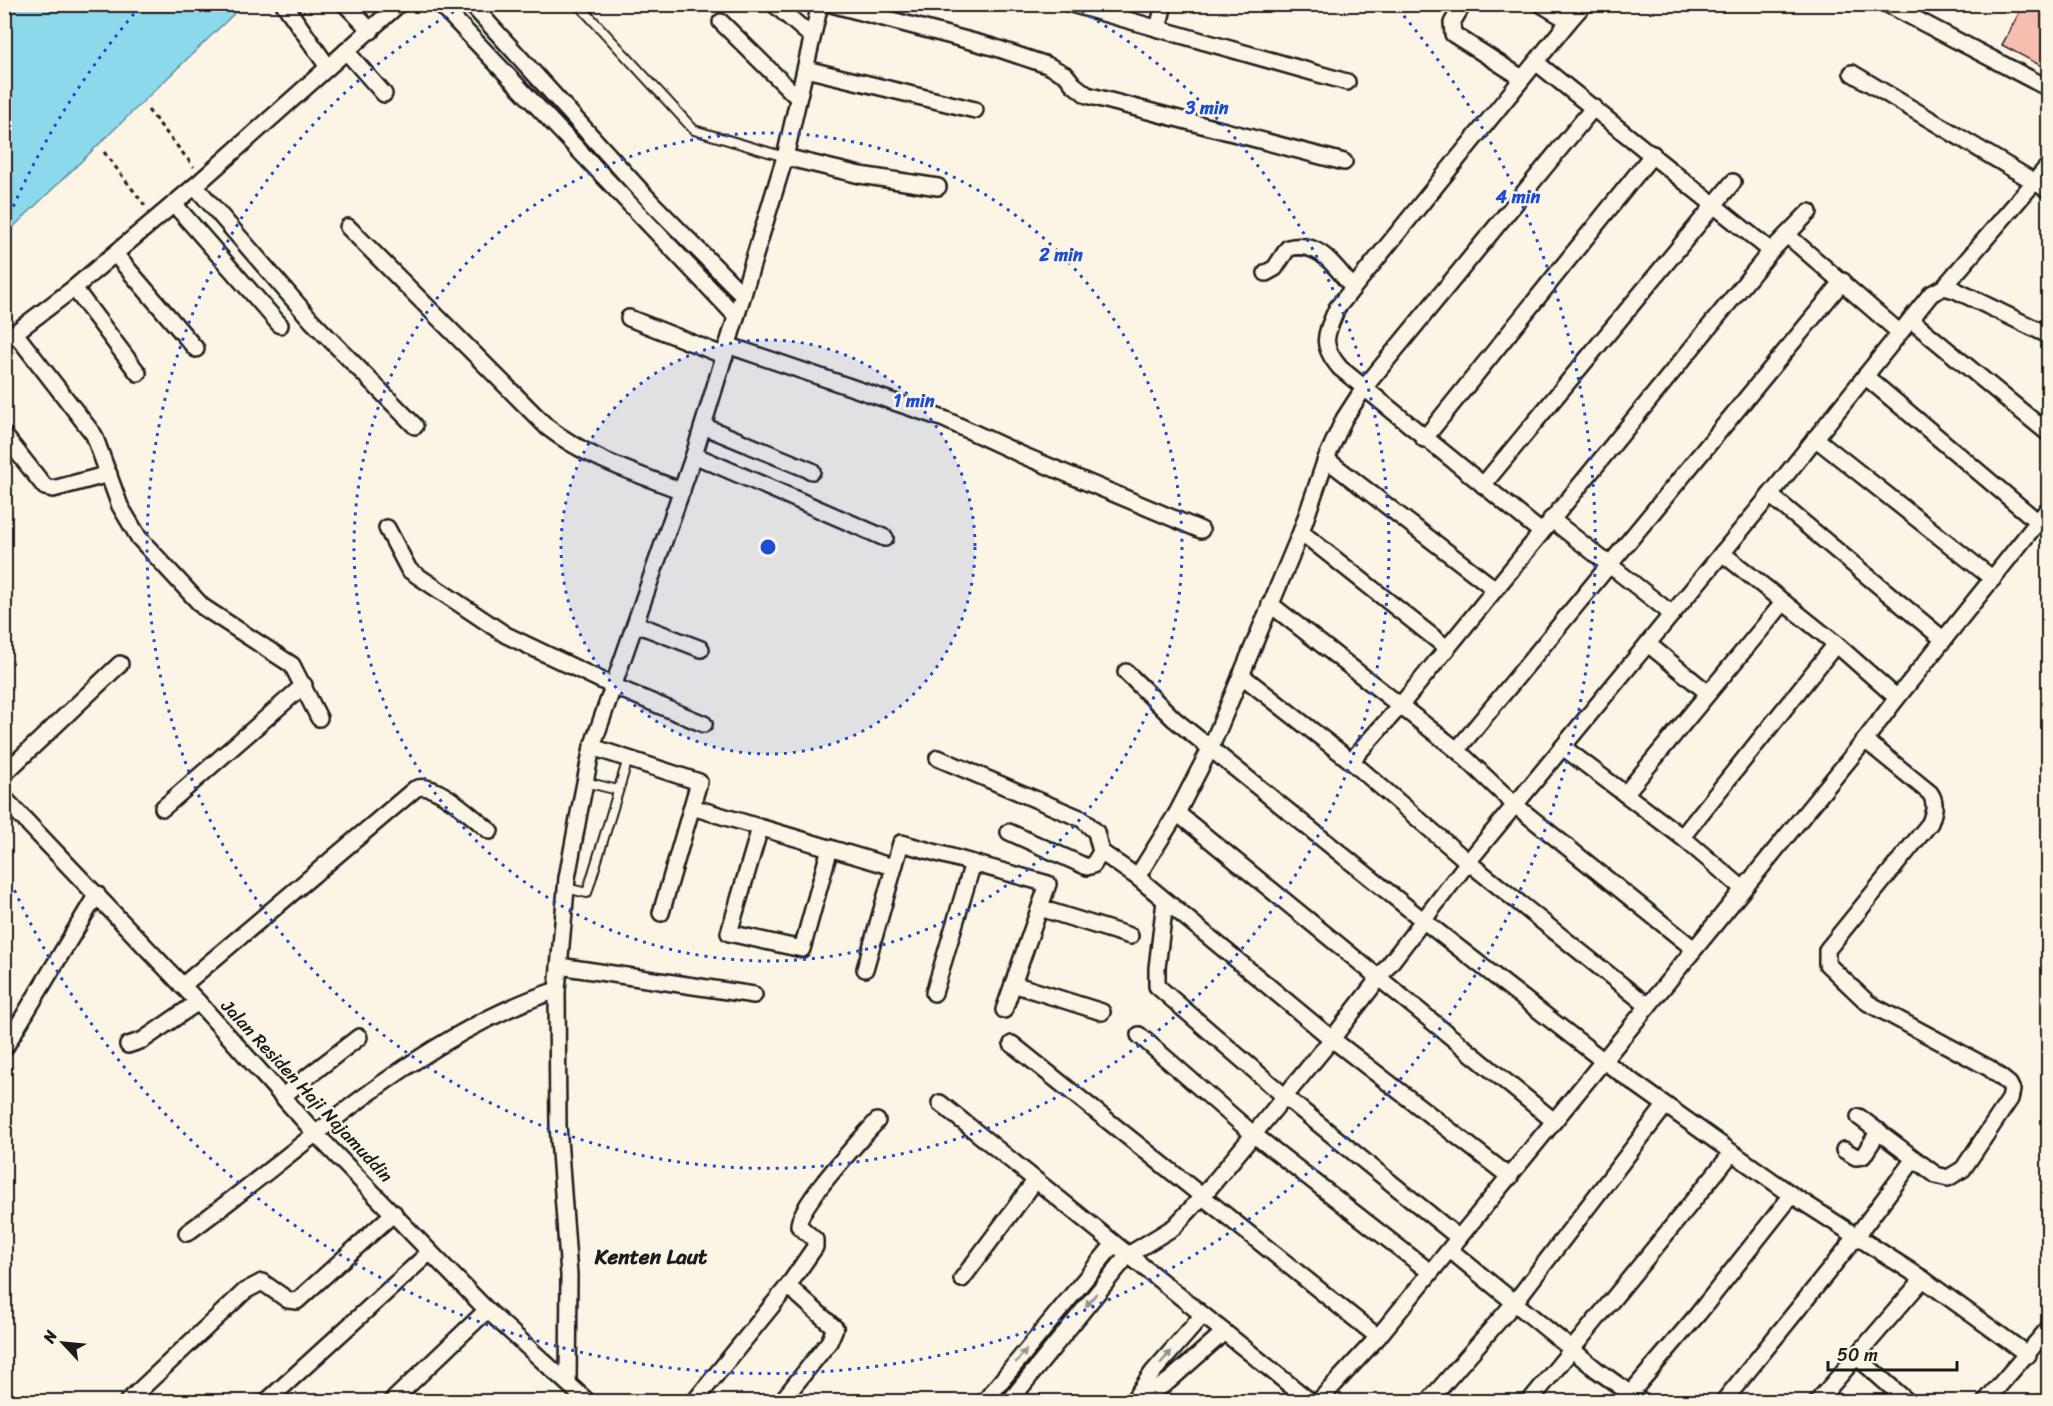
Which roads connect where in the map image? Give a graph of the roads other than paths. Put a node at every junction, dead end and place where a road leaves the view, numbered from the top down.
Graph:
1 (284, 4) edge
2 (345, 4) edge
3 (399, 4) edge
4 (440, 4) edge
5 (471, 4) edge
6 (578, 4) edge
7 (774, 4) edge
8 (820, 4) edge
9 (831, 4) edge
10 (1071, 4) edge
11 (1164, 4) edge
12 (1462, 4) edge
13 (1541, 4) edge
14 (1584, 4) edge
15 (1887, 4) edge
16 (1569, 21) junction
17 (721, 22) dead end
18 (1158, 29) junction
19 (371, 31) junction
20 (812, 37) junction
21 (346, 51) junction
22 (1537, 63) junction
23 (328, 67) junction
24 (806, 69) junction
25 (1852, 73) dead end
26 (1522, 78) junction
27 (1347, 82) dead end
28 (2049, 88) edge
29 (384, 94) dead end
30 (798, 98) junction
31 (1594, 107) junction
32 (975, 110) dead end
33 (1653, 154) junction
34 (785, 157) junction
35 (1344, 162) dead end
36 (2049, 166) edge
37 (199, 182) junction
38 (1734, 182) dead end
39 (938, 187) dead end
40 (2042, 187) edge
41 (174, 204) junction
42 (1713, 205) junction
43 (1809, 212) dead end
44 (348, 227) dead end
45 (1787, 235) junction
46 (1772, 251) junction
47 (115, 254) junction
48 (1266, 273) dead end
49 (1843, 281) junction
50 (1944, 287) junction
51 (74, 288) junction
52 (1353, 288) junction
53 (743, 295) junction
54 (736, 316) junction
55 (629, 318) dead end
56 (1911, 320) junction
57 (280, 326) dead end
58 (1899, 332) junction
59 (2049, 335) edge
60 (10, 337) edge
61 (196, 349) dead end
62 (726, 350) junction
63 (138, 373) dead end
64 (1865, 376) junction
65 (1364, 388) junction
66 (415, 426) dead end
67 (703, 426) junction
68 (2049, 433) edge
69 (4, 435) edge
70 (1815, 438) junction
71 (1424, 439) junction
72 (694, 455) junction
73 (1326, 459) junction
74 (812, 471) dead end
75 (109, 474) junction
76 (1483, 485) junction
77 (682, 491) junction
78 (1770, 495) junction
79 (2049, 509) edge
80 (1551, 519) junction
81 (2038, 522) junction
82 (387, 528) dead end
83 (1201, 530) dead end
84 (1302, 532) junction
85 (1540, 532) junction
86 (885, 538) dead end
87 (1722, 553) junction
88 (1611, 565) junction
89 (1993, 579) junction
90 (1495, 589) junction
91 (1783, 603) junction
92 (1269, 604) junction
93 (1672, 614) junction
94 (636, 624) junction
95 (1944, 640) junction
96 (1648, 644) junction
97 (1836, 644) junction
98 (1446, 648) junction
99 (701, 650) dead end
100 (120, 664) dead end
101 (1125, 672) dead end
102 (1241, 675) junction
103 (304, 685) junction
104 (613, 686) junction
105 (1708, 693) junction
106 (1897, 698) junction
107 (1400, 706) junction
108 (319, 718) dead end
109 (704, 724) dead end
110 (1865, 740) junction
111 (592, 747) junction
112 (1211, 747) junction
113 (1564, 748) junction
114 (1457, 750) junction
115 (938, 758) dead end
116 (628, 759) junction
117 (1351, 761) junction
118 (4, 774) edge
119 (585, 782) junction
120 (618, 790) junction
121 (1625, 794) junction
122 (4, 798) edge
123 (1515, 805) junction
124 (692, 807) junction
125 (163, 808) dead end
126 (1177, 813) junction
127 (760, 828) junction
128 (490, 831) dead end
129 (1009, 832) dead end
130 (1682, 837) junction
131 (830, 848) junction
132 (1101, 852) junction
133 (1468, 862) junction
134 (973, 863) junction
135 (894, 867) junction
136 (1137, 877) junction
137 (566, 888) junction
138 (1742, 888) junction
139 (97, 894) junction
140 (1165, 901) junction
141 (1040, 908) junction
142 (661, 913) dead end
143 (1424, 921) junction
144 (1130, 936) dead end
145 (1694, 950) junction
146 (559, 966) junction
147 (865, 969) dead end
148 (1379, 978) junction
149 (1013, 984) junction
150 (182, 986) junction
151 (557, 990) junction
152 (934, 993) dead end
153 (754, 995) dead end
154 (198, 1002) junction
155 (1648, 1006) junction
156 (1004, 1010) dead end
157 (1102, 1012) dead end
158 (1139, 1035) dead end
159 (359, 1037) dead end
160 (1332, 1039) junction
161 (1012, 1044) dead end
162 (128, 1045) dead end
163 (4, 1049) edge
164 (1605, 1062) junction
165 (284, 1095) junction
166 (1283, 1095) junction
167 (940, 1103) dead end
168 (1665, 1106) junction
169 (1859, 1117) dead end
170 (877, 1121) dead end
171 (1554, 1121) junction
172 (1879, 1131) junction
173 (315, 1132) junction
174 (1253, 1134) junction
175 (1844, 1150) dead end
176 (1732, 1153) junction
177 (1914, 1159) junction
178 (1510, 1177) junction
179 (1035, 1181) junction
180 (1792, 1195) junction
181 (1202, 1197) junction
182 (394, 1214) junction
183 (187, 1233) dead end
184 (1856, 1237) junction
185 (1114, 1244) junction
186 (1455, 1244) junction
187 (430, 1252) junction
188 (1128, 1255) junction
189 (1430, 1272) junction
190 (962, 1279) dead end
191 (1923, 1279) junction
192 (788, 1286) junction
193 (1515, 1302) junction
194 (488, 1310) junction
195 (1203, 1315) junction
196 (2049, 1329) edge
197 (1223, 1333) junction
198 (1378, 1337) junction
199 (1572, 1349) junction
200 (2028, 1355) junction
201 (1856, 1356) junction
202 (568, 1383) junction
203 (1632, 1398) edge
204 (127, 1401) edge
205 (266, 1401) edge
206 (391, 1401) edge
207 (588, 1401) edge
208 (694, 1401) edge
209 (781, 1401) edge
210 (984, 1401) edge
211 (1009, 1401) edge
212 (1132, 1401) edge
213 (1138, 1401) edge
214 (1311, 1401) edge
215 (1318, 1401) edge
216 (1428, 1401) edge
217 (1529, 1401) edge
218 (1724, 1401) edge
219 (1817, 1401) edge
220 (1908, 1401) edge
221 (1985, 1401) edge

1 - 23 street
2 - 19 street
3 - 19 street
4 - 54 street
5 - 53 street
6 - 34 lane
7 - 20 street
8 - 20 street
9 - 35 street
10 - 18 street
11 - 18 street
12 - 26 street
13 - 16 street
14 - 16 street
15 - 28 street
16 - 22 street
17 - 30 street
18 - 27 street
19 - 21 street
20 - 24 street
21 - 23 street
21 - 29 street
22 - 26 street
22 - 31 street
23 - 37 street
24 - 30 street
24 - 32 street
25 - 40 street
26 - 52 street
30 - 34 street
31 - 33 street
31 - 65 street
33 - 42 street
33 - 71 street
34 - 39 street
34 - 53 street
36 - 40 street
37 - 41 street
37 - 66 street
38 - 42 street
40 - 50 street
41 - 47 street
41 - 57 street
42 - 46 street
42 - 76 street
43 - 45 street
44 - 77 street
45 - 46 street
45 - 49 street
46 - 80 street
47 - 51 street
47 - 61 street
48 - 52 street
49 - 58 street
49 - 88 street
50 - 56 street
50 - 59 street
51 - 60 street
51 - 63 street
52 - 65 street
53 - 54 street
54 - 62 street
55 - 62 street
56 - 58 street
56 - 68 street
58 - 64 street
60 - 75 street
62 - 67 street
62 - 83 street
64 - 70 street
64 - 81 street
65 - 71 street
65 - 73 street
67 - 72 street
67 - 74 street
69 - 75 street
70 - 78 street
70 - 89 street
71 - 76 street
72 - 77 street
72 - 86 street
73 - 84 street
73 - 90 street
75 - 103 street
76 - 85 street
77 - 94 street
78 - 87 street
78 - 95 street
79 - 81 street
80 - 85 street
80 - 88 street
81 - 89 street
82 - 104 street
84 - 92 street
84 - 98 street
85 - 90 street
87 - 91 street
87 - 93 street
88 - 93 street
88 - 114 street
89 - 95 street
90 - 98 street
91 - 97 street
91 - 105 street
92 - 102 street
92 - 107 street
93 - 96 street
94 - 99 street
94 - 104 street
95 - 106 street
96 - 105 street
96 - 113 street
97 - 106 street
97 - 130 street
98 - 107 street
100 - 118 street
101 - 112 street
102 - 112 street
102 - 117 street
103 - 108 street
103 - 125 street
104 - 109 street
104 - 111 street
105 - 121 street
106 - 110 street
107 - 114 street
107 - 117 street
110 - 138 street
110 - 177 street
111 - 116 street
111 - 119 street
112 - 126 street
112 - 143 street
113 - 121 street
113 - 123 street
114 - 123 street
115 - 132 street
116 - 120 lane
116 - 124 street
117 - 133 street
119 - 120 lane
119 - 137 street
120 - 137 lane
121 - 130 street
122 - 139 street, Jalan Residen Haji Najamuddin
123 - 133 street
123 - 145 street
124 - 127 street
124 - 142 street
126 - 136 street
126 - 148 street
127 - 131 street
127 - 131 street
128 - 150 street
129 - 132 street
130 - 138 street
131 - 135 street
132 - 136 street
133 - 143 street
133 - 155 street
134 - 135 street
134 - 141 street
134 - 152 street
135 - 147 street
136 - 140 street
137 - 146 street
138 - 145 street
139 - 150 street, Jalan Residen Haji Najamuddin
139 - 163 street
140 - 160 street
140 - 166 street
141 - 144 street
141 - 149 street
143 - 148 street
143 - 164 street
145 - 155 street
146 - 151 street
146 - 153 street
148 - 160 street
148 - 171 street
149 - 156 street
149 - 157 street
150 - 154 street, Jalan Residen Haji Najamuddin
151 - 173 street
151 - 202 street
154 - 162 street
154 - 165 street, Jalan Residen Haji Najamuddin
155 - 164 street
158 - 174 street
159 - 165 street
160 - 166 street
160 - 178 street
161 - 181 street
164 - 168 street
164 - 171 street
165 - 173 street, Jalan Residen Haji Najamuddin
166 - 174 street
166 - 186 street
167 - 179 street
168 - 176 street
168 - 193 street
169 - 172 street
170 - 192 street
171 - 178 street
172 - 175 street
172 - 177 street
173 - 182 street, Jalan Residen Haji Najamuddin
173 - 183 street
174 - 181 street
174 - 189 street
176 - 180 street
176 - 199 street
177 - 184 street
178 - 186 street
179 - 185 street
179 - 190 street
180 - 184 street
180 - 203 street
181 - 188 street
181 - 198 street
182 - 187 street, Jalan Residen Haji Najamuddin
182 - 204 street
184 - 191 street
184 - 218 street
185 - 188 street
210 -> 185 street
186 - 189 street
186 - 193 street
187 - 194 street, Jalan Residen Haji Najamuddin
187 - 205 street
188 - 195 street
188 -> 211 street
189 - 198 street
191 - 200 street
191 - 201 street
192 - 208 street
192 - 209 street
193 - 199 street
193 - 216 street
194 - 202 street, Jalan Residen Haji Najamuddin
194 - 206 street
195 - 197 street
212 -> 195 street
196 - 200 street
197 - 213 street
197 - 214 street
198 - 215 street
199 - 203 street
199 - 217 street
200 - 221 street
201 - 219 street
201 - 220 street
202 - 207 street, Jalan Residen Haji Najamuddin

